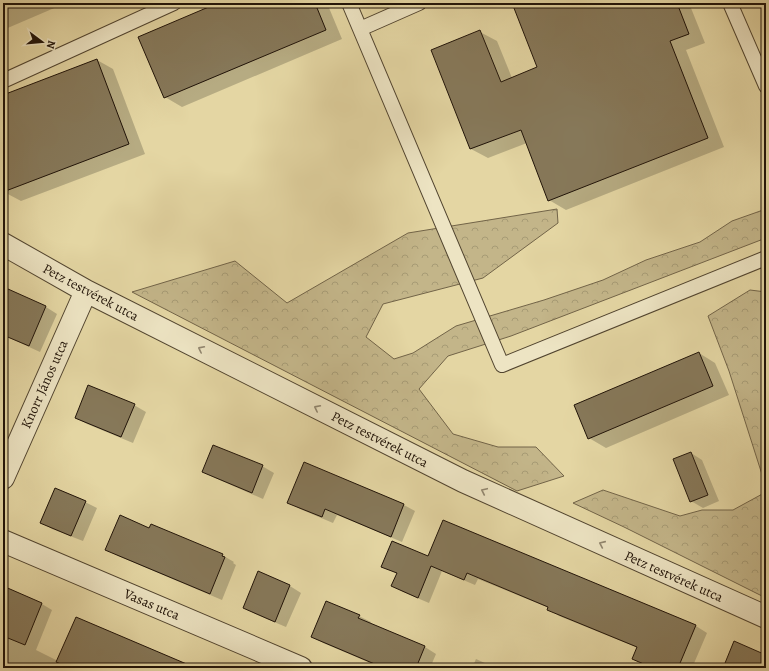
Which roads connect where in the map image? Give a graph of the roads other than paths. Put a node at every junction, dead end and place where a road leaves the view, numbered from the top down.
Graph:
1 (174, 3) edge
2 (349, 3) edge
3 (419, 3) edge
4 (730, 3) edge
5 (360, 29) junction
6 (3, 81) edge
7 (766, 86) edge
8 (3, 244) edge
9 (766, 258) edge
10 (86, 291) junction
11 (3, 478) edge
12 (3, 541) edge
13 (766, 617) edge
14 (301, 668) edge

1 - 6 lane
2 - 5 lane
3 - 5 lane
4 - 7 lane
5 - 9 lane
8 - 10 street, Petz testvérek utca
10 - 11 street, Knorr János utca
13 -> 10 street, Petz testvérek utca
12 - 14 street, Vasas utca

